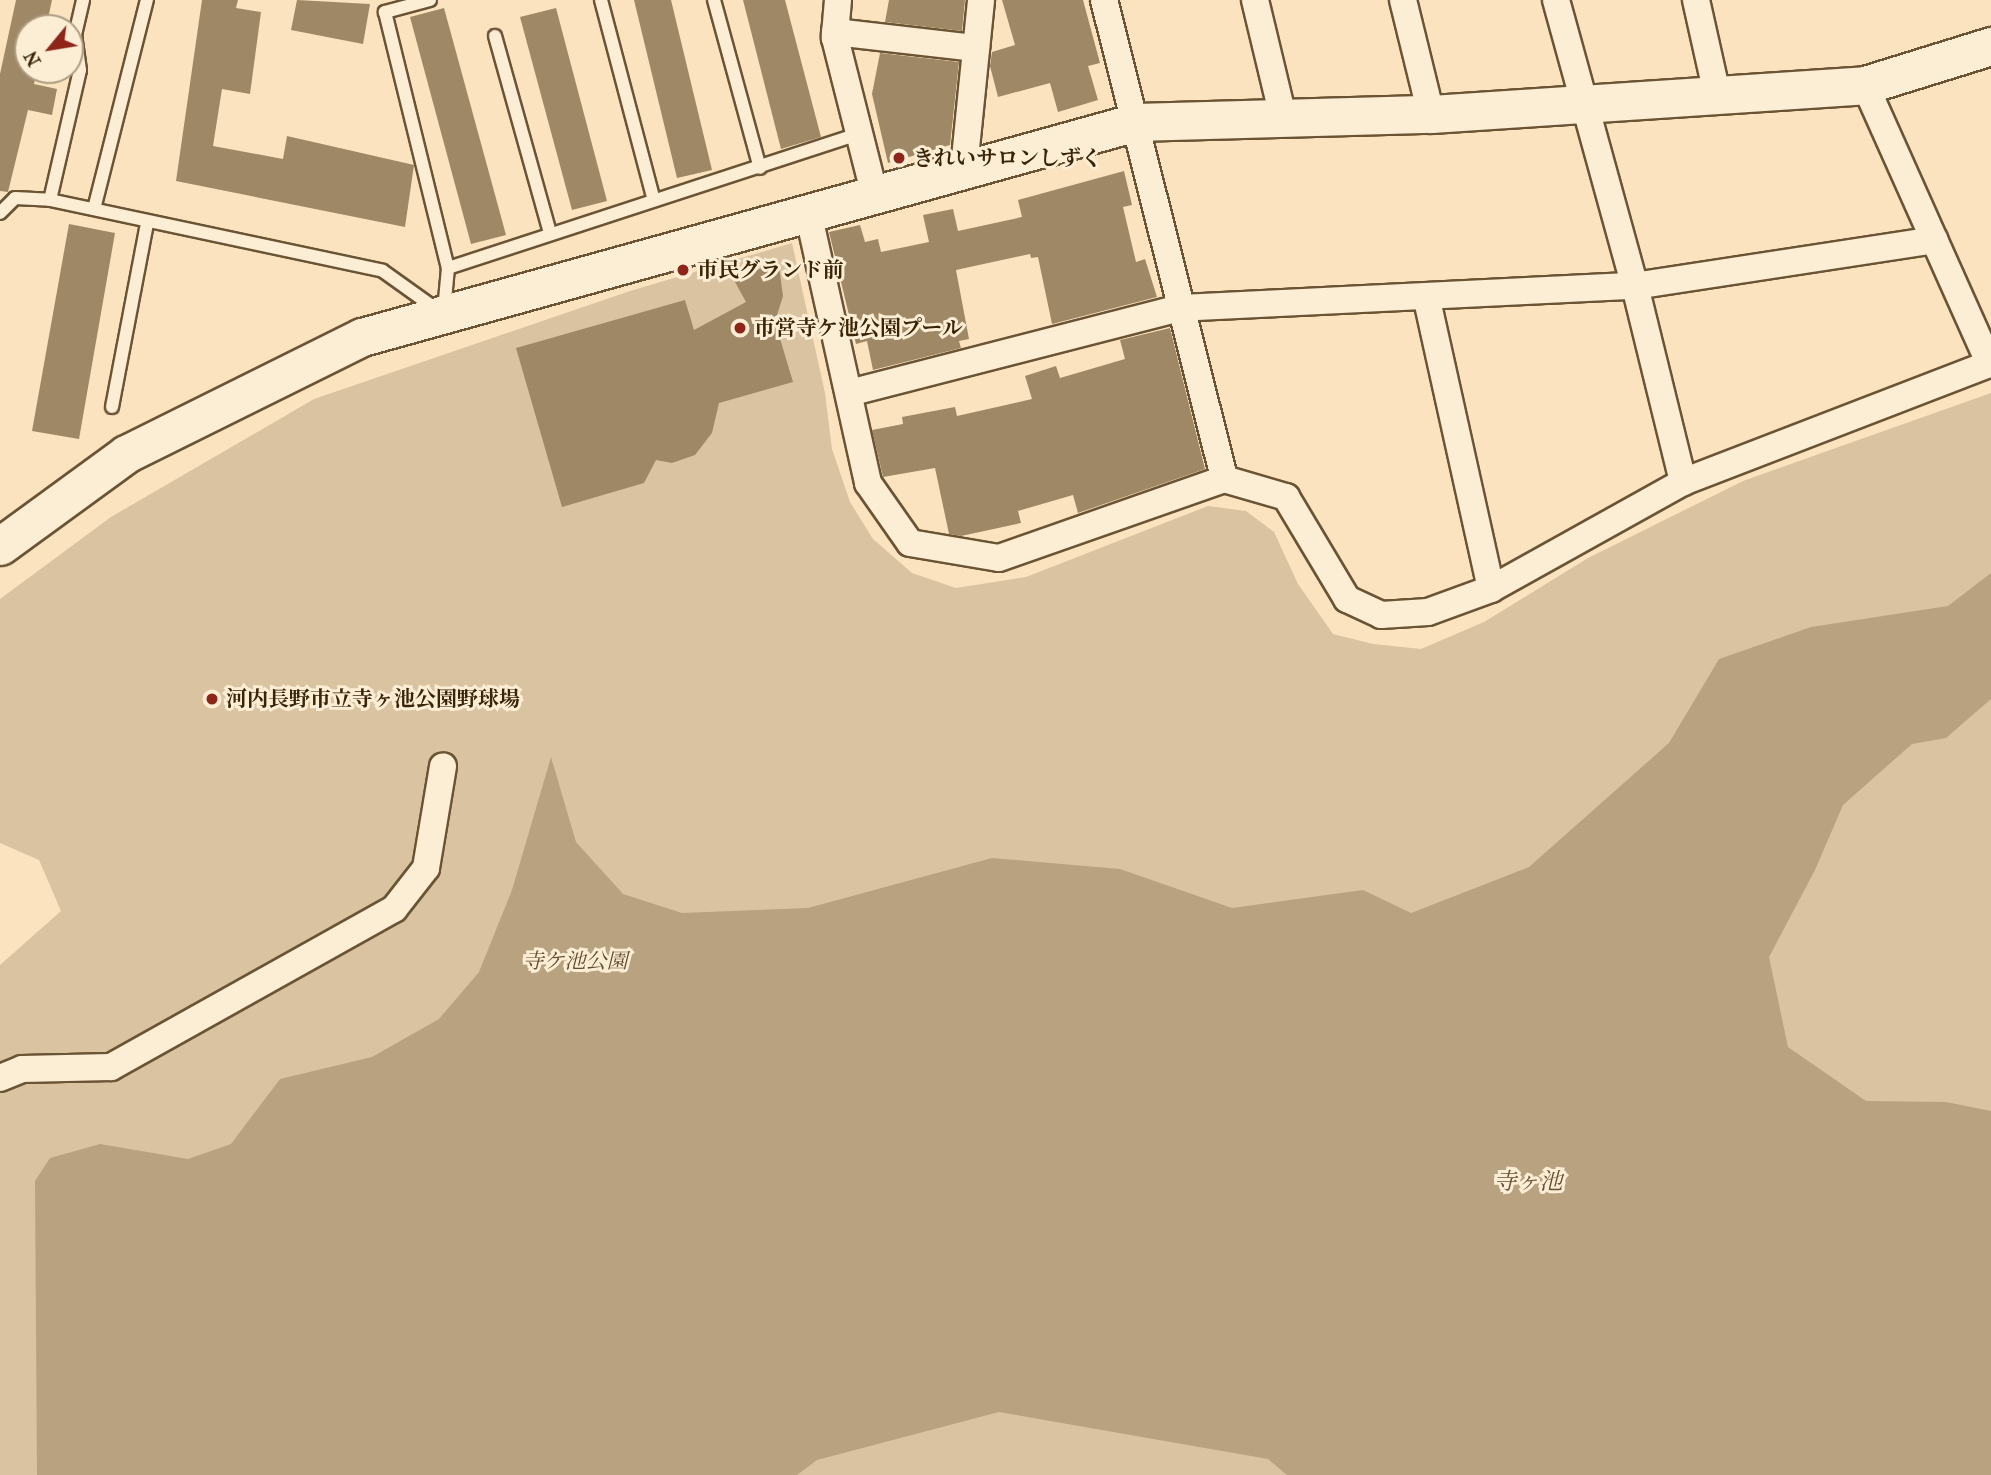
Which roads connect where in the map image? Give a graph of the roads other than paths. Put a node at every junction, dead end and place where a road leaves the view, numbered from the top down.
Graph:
1 (83, 0) edge
2 (147, 0) edge
3 (429, 0) edge
4 (601, 0) edge
5 (714, 0) edge
6 (838, 0) edge
7 (981, 0) edge
8 (1104, 0) edge
9 (1255, 0) edge
10 (1403, 0) edge
11 (1556, 0) edge
12 (1696, 0) edge
13 (835, 32) junction
14 (495, 36) dead end
15 (1991, 46) edge
16 (976, 48) junction
17 (1865, 85) junction
18 (1717, 94) junction
19 (1583, 103) junction
20 (1431, 114) junction
21 (1284, 121) junction
22 (1136, 122) junction
23 (859, 134) junction
24 (760, 168) junction
25 (964, 168) junction
26 (874, 192) junction
27 (50, 200) junction
28 (654, 200) junction
29 (94, 209) junction
30 (808, 212) junction
31 (0, 213) edge
32 (147, 223) junction
33 (550, 233) junction
34 (1934, 240) junction
35 (448, 268) junction
36 (1635, 286) junction
37 (1427, 300) junction
38 (1179, 308) junction
39 (444, 314) junction
40 (1990, 363) edge
41 (849, 393) junction
42 (112, 407) dead end
43 (1224, 479) junction
44 (1683, 482) junction
45 (0, 546) edge
46 (1491, 589) junction
47 (443, 766) dead end
48 (0, 1078) edge

1 - 27 lane
2 - 29 lane
3 - 35 lane
4 - 28 lane
5 - 24 lane
6 - 13 street
7 - 16 street
8 - 22 street
9 - 21 street
10 - 20 street
11 - 19 street
12 - 18 street
13 - 16 street
13 - 23 street
14 - 33 lane
15 - 17 street
16 - 25 street
17 - 18 street
17 - 34 street
18 - 19 street
19 - 20 street
19 - 36 street
20 - 21 street
21 - 22 street
22 - 25 street
22 - 38 street
23 - 24 lane
23 - 26 street
24 - 28 lane
25 - 26 street
26 - 30 street
27 - 29 lane
27 - 31 lane
28 - 33 lane
29 - 32 lane
30 - 39 street
30 - 41 street
32 - 39 lane
32 - 42 lane
33 - 35 lane
34 - 36 street
34 - 40 street
35 - 39 lane
36 - 37 street
36 - 44 street
37 - 38 street
37 - 46 street
38 - 41 street
38 - 43 street
39 - 45 street
40 - 44 street
41 - 43 street
43 - 46 street
44 - 46 street
47 - 48 street

